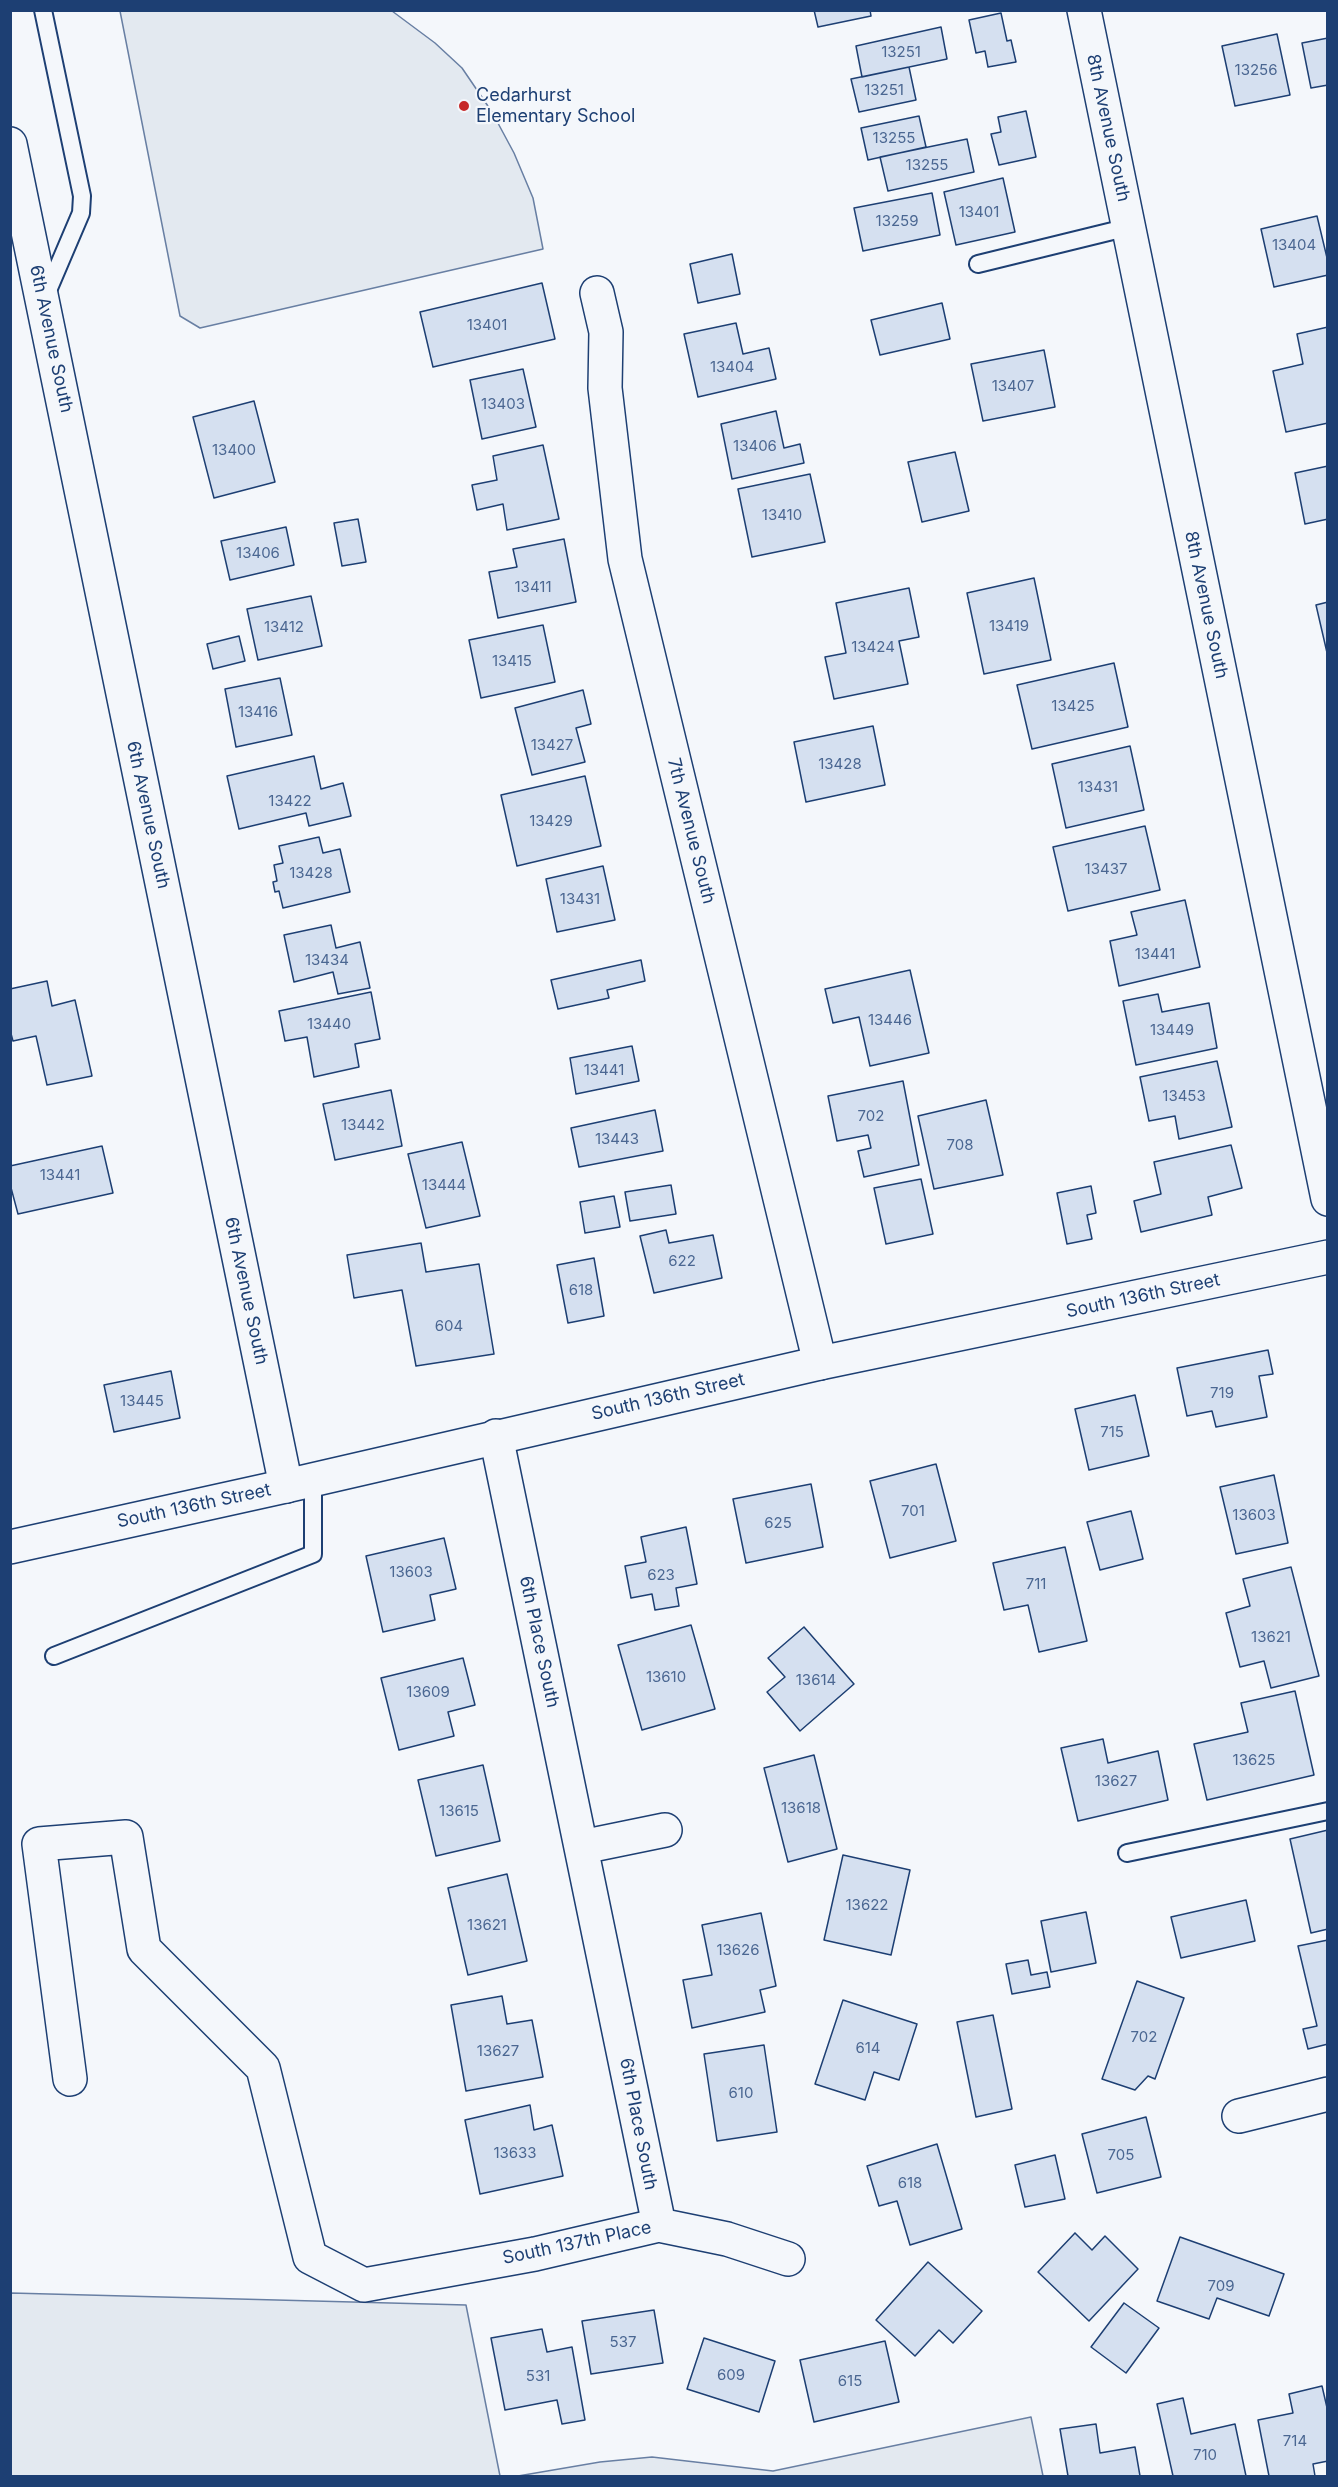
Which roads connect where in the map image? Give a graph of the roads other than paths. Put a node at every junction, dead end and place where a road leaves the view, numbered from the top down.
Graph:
1 (43, 10) edge
2 (1084, 10) edge
3 (10, 144) edge
4 (1129, 227) junction
5 (978, 264) dead end
6 (597, 293) dead end
7 (43, 302) junction
8 (1328, 1199) edge
9 (1328, 1257) edge
10 (820, 1363) junction
11 (496, 1436) junction
12 (299, 1483) junction
13 (10, 1546) edge
14 (54, 1656) dead end
15 (1328, 1811) edge
16 (665, 1830) dead end
17 (582, 1847) junction
18 (1127, 1853) dead end
19 (70, 2079) dead end
20 (1328, 2094) edge
21 (1239, 2116) dead end
22 (658, 2225) junction
23 (788, 2259) dead end

1 - 7 lane
2 - 4 street, 8th Avenue South
3 - 7 street, 6th Avenue South
4 - 5 lane
4 - 8 street, 8th Avenue South
6 - 10 street, 7th Avenue South
7 - 12 street, 6th Avenue South
9 - 10 street, South 136th Street
10 - 11 street, South 136th Street
11 - 12 street, South 136th Street
11 - 17 street, 6th Place South
12 - 13 street, South 136th Street
12 - 14 lane
15 - 18 lane
16 - 17 street
17 - 22 street, 6th Place South
19 - 22 street, South 137th Place
20 - 21 street
22 - 23 street, South 137th Place

